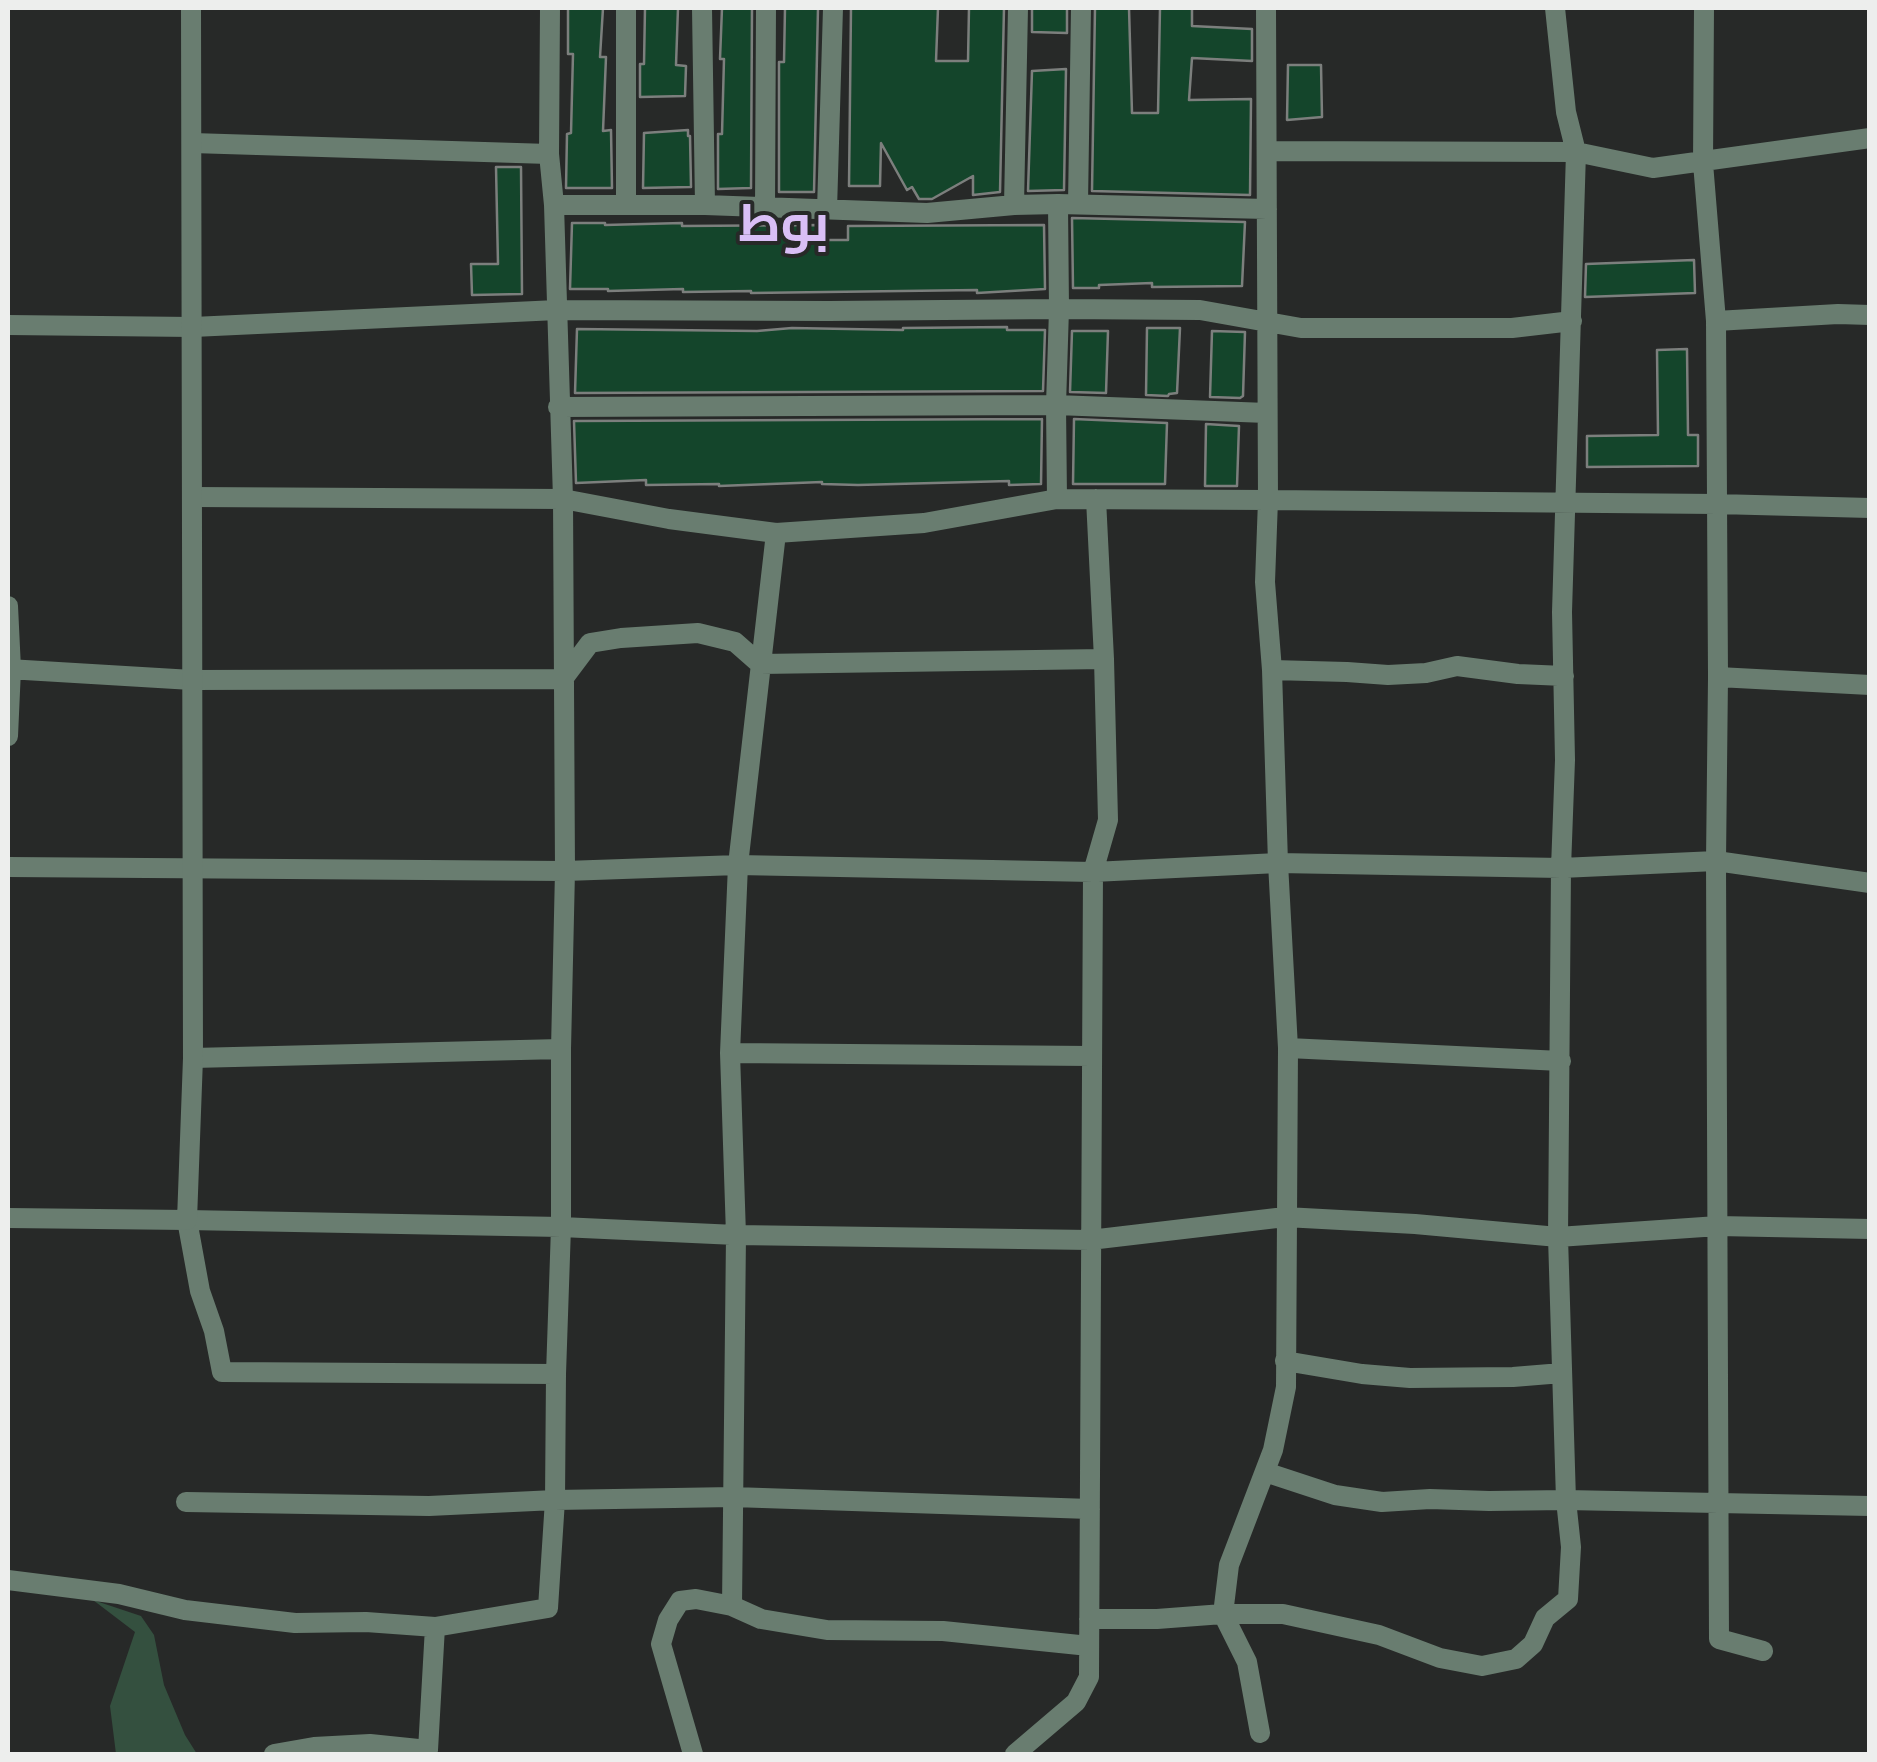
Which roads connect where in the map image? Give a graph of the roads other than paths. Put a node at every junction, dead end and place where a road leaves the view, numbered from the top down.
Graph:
1 (192, 8) edge
2 (550, 8) edge
3 (626, 8) edge
4 (702, 8) edge
5 (766, 8) edge
6 (833, 8) edge
7 (1018, 8) edge
8 (1081, 8) edge
9 (1266, 8) edge
10 (1555, 8) edge
11 (1704, 8) edge
12 (1870, 138) edge
13 (192, 143) junction
14 (1268, 150) junction
15 (1576, 152) junction
16 (550, 154) junction
17 (1703, 163) junction
18 (626, 204) junction
19 (1068, 204) junction
20 (554, 205) junction
21 (706, 205) junction
22 (1014, 205) junction
23 (766, 208) junction
24 (1267, 209) junction
25 (827, 210) junction
26 (1060, 308) junction
27 (557, 310) junction
28 (1870, 315) edge
29 (1572, 321) junction
30 (1716, 321) junction
31 (1267, 323) junction
32 (8, 326) edge
33 (193, 327) junction
34 (1056, 405) junction
35 (558, 407) junction
36 (1267, 414) junction
37 (193, 497) junction
38 (1057, 499) junction
39 (1096, 499) junction
40 (562, 500) junction
41 (1268, 500) junction
42 (1566, 504) junction
43 (1717, 504) junction
44 (1870, 508) edge
45 (776, 534) junction
46 (8, 606) edge
47 (1104, 658) junction
48 (760, 664) junction
49 (9, 669) edge
50 (1272, 670) junction
51 (1564, 676) junction
52 (1718, 676) junction
53 (563, 679) junction
54 (192, 680) junction
55 (1870, 685) edge
56 (8, 736) edge
57 (1716, 861) junction
58 (1278, 863) junction
59 (738, 865) junction
60 (8, 867) edge
61 (192, 868) junction
62 (1561, 868) junction
63 (565, 871) junction
64 (1093, 872) junction
65 (1870, 883) edge
66 (560, 1048) junction
67 (1288, 1048) junction
68 (730, 1053) junction
69 (1092, 1056) junction
70 (193, 1058) junction
71 (1560, 1061) junction
72 (8, 1218) edge
73 (1285, 1218) junction
74 (187, 1220) junction
75 (562, 1226) junction
76 (1718, 1226) junction
77 (1870, 1229) edge
78 (736, 1235) junction
79 (1558, 1237) junction
80 (1090, 1240) junction
81 (1285, 1361) junction
82 (1562, 1373) junction
83 (556, 1374) junction
84 (1265, 1472) junction
85 (733, 1497) junction
86 (555, 1500) junction
87 (1566, 1500) junction
88 (186, 1502) dead end
89 (1717, 1502) junction
90 (1870, 1506) edge
91 (1090, 1508) junction
92 (8, 1580) edge
93 (732, 1606) junction
94 (1223, 1614) junction
95 (1089, 1619) junction
96 (435, 1627) junction
97 (1089, 1646) junction
98 (1763, 1651) dead end
99 (1260, 1733) dead end
100 (274, 1754) edge
101 (693, 1754) edge
102 (1015, 1754) edge

1 - 13 street
2 - 16 street
3 - 18 street
4 - 21 street
5 - 23 street
6 - 25 street
7 - 22 street
8 - 19 street
9 - 14 street
10 - 15 street
11 - 17 street
12 - 17 street
13 - 16 street
13 - 33 street
14 - 15 street
14 - 24 street
15 - 17 street
15 - 29 street
16 - 20 street
17 - 30 street
18 - 20 street
18 - 21 street
19 - 22 street
19 - 24 street
19 - 26 street
20 - 27 street
21 - 23 street
22 - 25 street
23 - 25 street
24 - 31 street
26 - 27 street
26 - 31 street
26 - 34 street
27 - 33 street
27 - 35 street
28 - 30 street
29 - 31 street
29 - 42 street
30 - 43 street
31 - 36 street
32 - 33 street
33 - 37 street
34 - 35 street
34 - 36 street
34 - 38 street
35 - 40 street
36 - 41 street
37 - 40 street
37 - 54 street
38 - 39 street
38 - 45 street
39 - 41 street
39 - 47 street
40 - 45 street
40 - 53 street
41 - 42 street
41 - 50 street
42 - 43 street
42 - 51 street
43 - 44 street
43 - 52 street
45 - 48 street
46 - 49 street
47 - 48 street
47 - 64 street
48 - 53 street
48 - 59 street
49 - 54 street
49 - 56 street
50 - 51 street
50 - 58 street
51 - 62 street
52 - 55 street
52 - 57 street
53 - 54 street
53 - 63 street
54 - 61 street
57 - 62 street
57 - 65 street
57 - 76 street
58 - 62 street
58 - 64 street
58 - 67 street
59 - 63 street
59 - 64 street
59 - 68 street
60 - 61 street
61 - 63 street
61 - 70 street
62 - 71 street
63 - 66 street
64 - 69 street
66 - 70 street
66 - 75 street
67 - 71 street
67 - 73 street
68 - 69 street
68 - 78 street
69 - 80 street
70 - 74 street
71 - 79 street
72 - 74 street
73 - 79 street
73 - 80 street
73 - 81 street
74 - 75 street
74 - 83 street
75 - 78 street
75 - 83 street
76 - 77 street
76 - 79 street
76 - 89 street
78 - 80 street
78 - 85 street
79 - 82 street
80 - 91 street
81 - 82 street
81 - 84 street
82 - 87 street
83 - 86 street
84 - 87 street
84 - 94 street
85 - 86 street
85 - 91 street
85 - 93 street
86 - 88 street
86 - 96 street
87 - 89 street
87 - 94 street
89 - 90 street
89 - 98 street
91 - 95 street
92 - 96 street
93 - 97 street
93 - 101 street
94 - 95 street
94 - 99 street
95 - 97 street
96 - 100 street
97 - 102 street

